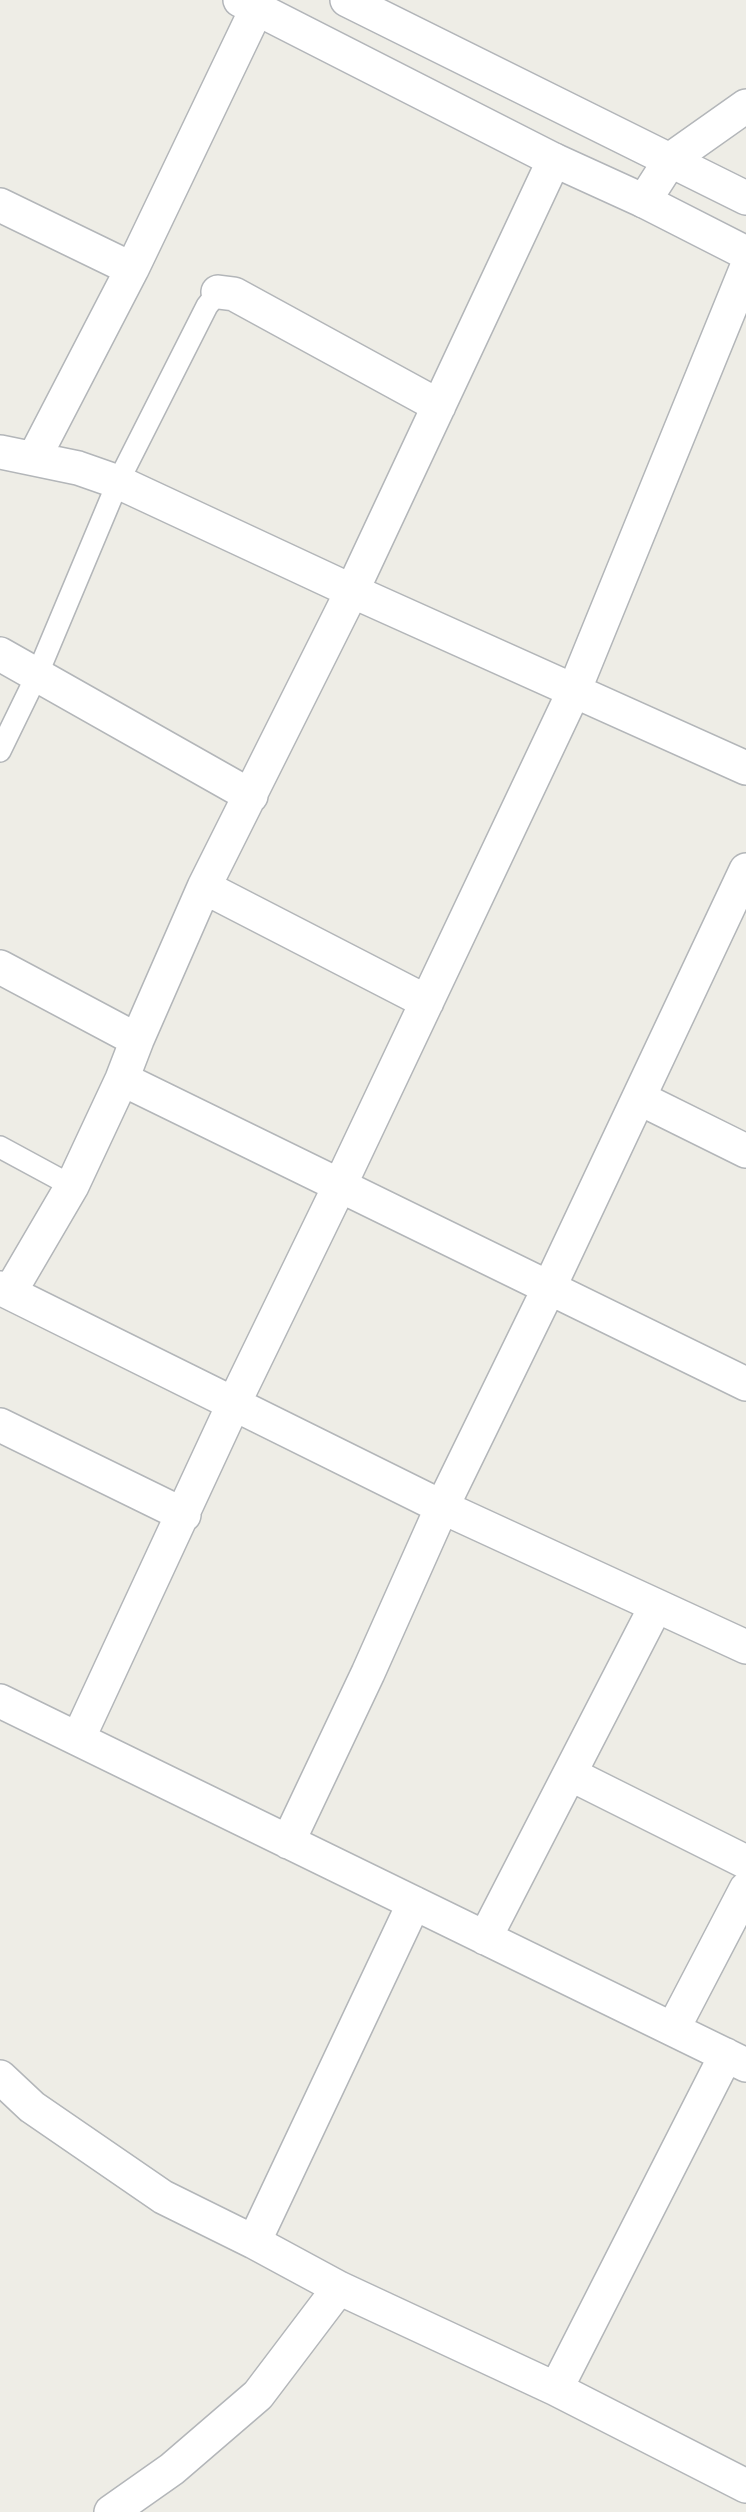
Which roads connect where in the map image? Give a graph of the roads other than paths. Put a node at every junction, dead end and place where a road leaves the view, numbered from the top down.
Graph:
1 (347, 0) edge
2 (249, 4) edge
3 (746, 106) edge
4 (671, 159) junction
5 (554, 160) junction
6 (746, 198) edge
7 (644, 201) junction
8 (0, 205) edge
9 (746, 253) edge
10 (132, 269) junction
11 (746, 269) edge
12 (218, 292) joint
13 (439, 406) junction
14 (0, 452) edge
15 (33, 458) junction
16 (118, 482) junction
17 (352, 591) junction
18 (0, 654) edge
19 (37, 675) junction
20 (574, 691) junction
21 (0, 751) edge
22 (746, 768) edge
23 (250, 796) junction
24 (746, 870) edge
25 (204, 887) junction
26 (0, 967) edge
27 (427, 1002) junction
28 (137, 1040) junction
29 (122, 1079) junction
30 (639, 1098) junction
31 (0, 1147) edge
32 (746, 1151) edge
33 (340, 1185) junction
34 (72, 1186) junction
35 (549, 1288) junction
36 (5, 1290) edge
37 (746, 1384) edge
38 (234, 1403) junction
39 (0, 1425) edge
40 (442, 1507) junction
41 (184, 1515) junction
42 (656, 1606) junction
43 (746, 1647) edge
44 (0, 1701) edge
45 (78, 1740) junction
46 (570, 1774) junction
47 (288, 1842) junction
48 (746, 1862) edge
49 (746, 1889) edge
50 (414, 1903) junction
51 (485, 1938) junction
52 (673, 2029) junction
53 (736, 2060) edge
54 (0, 2077) edge
55 (254, 2242) junction
56 (339, 2288) junction
57 (556, 2389) junction
58 (746, 2486) edge
59 (111, 2512) edge

1 - 4 street
2 - 5 street
2 - 10 street
3 - 4 street
4 - 6 street
4 - 7 street
5 - 7 street
5 - 13 street
7 - 9 street
8 - 10 street
10 - 15 street
11 - 20 street
12 - 13 street
12 - 16 lane
13 - 17 street
14 - 15 street
15 - 16 street
16 - 17 street
16 - 19 lane
17 - 20 street
17 - 23 street
18 - 19 street
19 - 21 lane
19 - 23 street
20 - 22 street
20 - 27 street
23 - 25 street
24 - 30 street
25 - 27 street
25 - 28 street
26 - 28 street
27 - 33 street
28 - 29 street
29 - 33 street
29 - 34 street
30 - 32 street
30 - 35 street
31 - 34 lane
33 - 35 street
33 - 38 street
34 - 36 street
35 - 37 street
35 - 40 street
36 - 38 street
38 - 40 street
38 - 41 street
39 - 41 street
40 - 42 street
40 - 47 street
41 - 45 street
42 - 43 street
42 - 46 street
44 - 45 street
45 - 47 street
46 - 48 street
46 - 51 street
47 - 50 street
49 - 52 street
50 - 51 street
50 - 55 street
51 - 52 street
52 - 53 street
53 - 57 street
54 - 55 street
55 - 56 street
56 - 57 street
56 - 59 street
57 - 58 street

